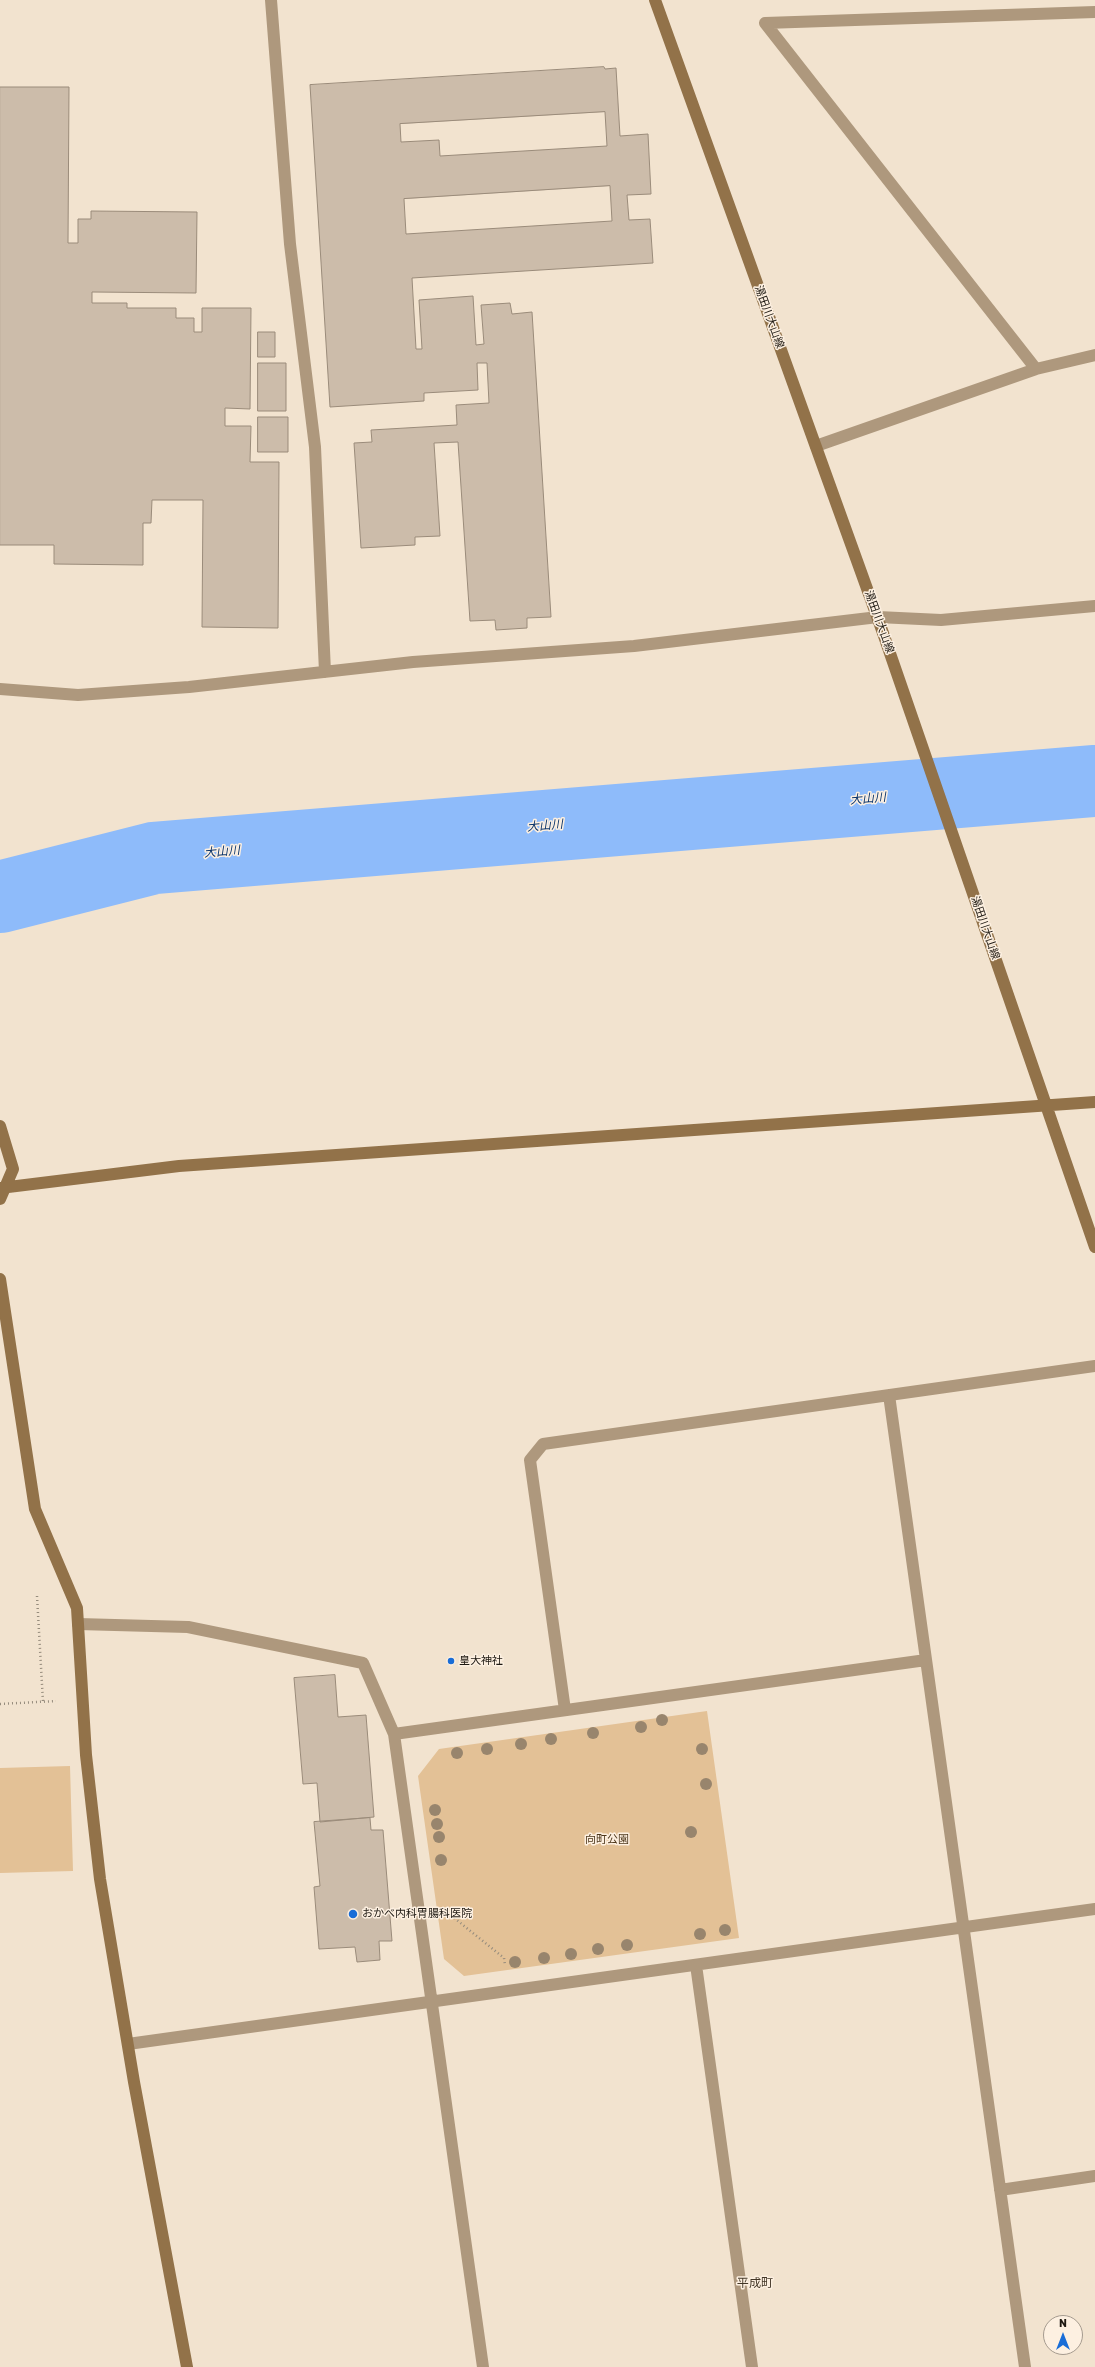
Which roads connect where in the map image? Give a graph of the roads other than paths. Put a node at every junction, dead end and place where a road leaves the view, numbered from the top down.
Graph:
1 (271, 0) edge
2 (655, 0) edge
3 (1095, 12) edge
4 (1095, 355) edge
5 (1036, 369) junction
6 (816, 446) junction
7 (1095, 606) edge
8 (878, 617) junction
9 (325, 672) junction
10 (0, 689) edge
11 (1095, 1102) edge
12 (1046, 1106) junction
13 (0, 1126) edge
14 (2, 1191) edge
15 (1095, 1247) edge
16 (0, 1279) edge
17 (1095, 1366) edge
18 (889, 1395) junction
19 (78, 1624) junction
20 (926, 1660) junction
21 (565, 1710) junction
22 (394, 1734) junction
23 (1095, 1909) edge
24 (964, 1927) junction
25 (696, 1965) junction
26 (432, 2002) junction
27 (128, 2044) junction
28 (1095, 2176) edge
29 (1000, 2190) junction
30 (187, 2367) edge
31 (484, 2367) edge
32 (752, 2367) edge
33 (1025, 2367) edge

1 - 9 street
2 - 6 street, 湯田川大山線
3 - 5 street
4 - 5 street
5 - 6 street
6 - 8 street, 湯田川大山線
7 - 8 street
8 - 9 street
8 - 12 street, 湯田川大山線
9 - 10 street
11 - 12 street
12 - 14 street
12 - 15 street, 湯田川大山線
13 - 14 street
16 - 19 street
17 - 18 street
18 - 20 street
18 - 21 street
19 - 22 street
19 - 27 street
20 - 21 street
20 - 24 street
21 - 22 street
22 - 26 street
23 - 24 street
24 - 25 street
24 - 29 street
25 - 26 street
25 - 32 street
26 - 27 street
26 - 31 street
27 - 30 street
28 - 29 street
29 - 33 street

